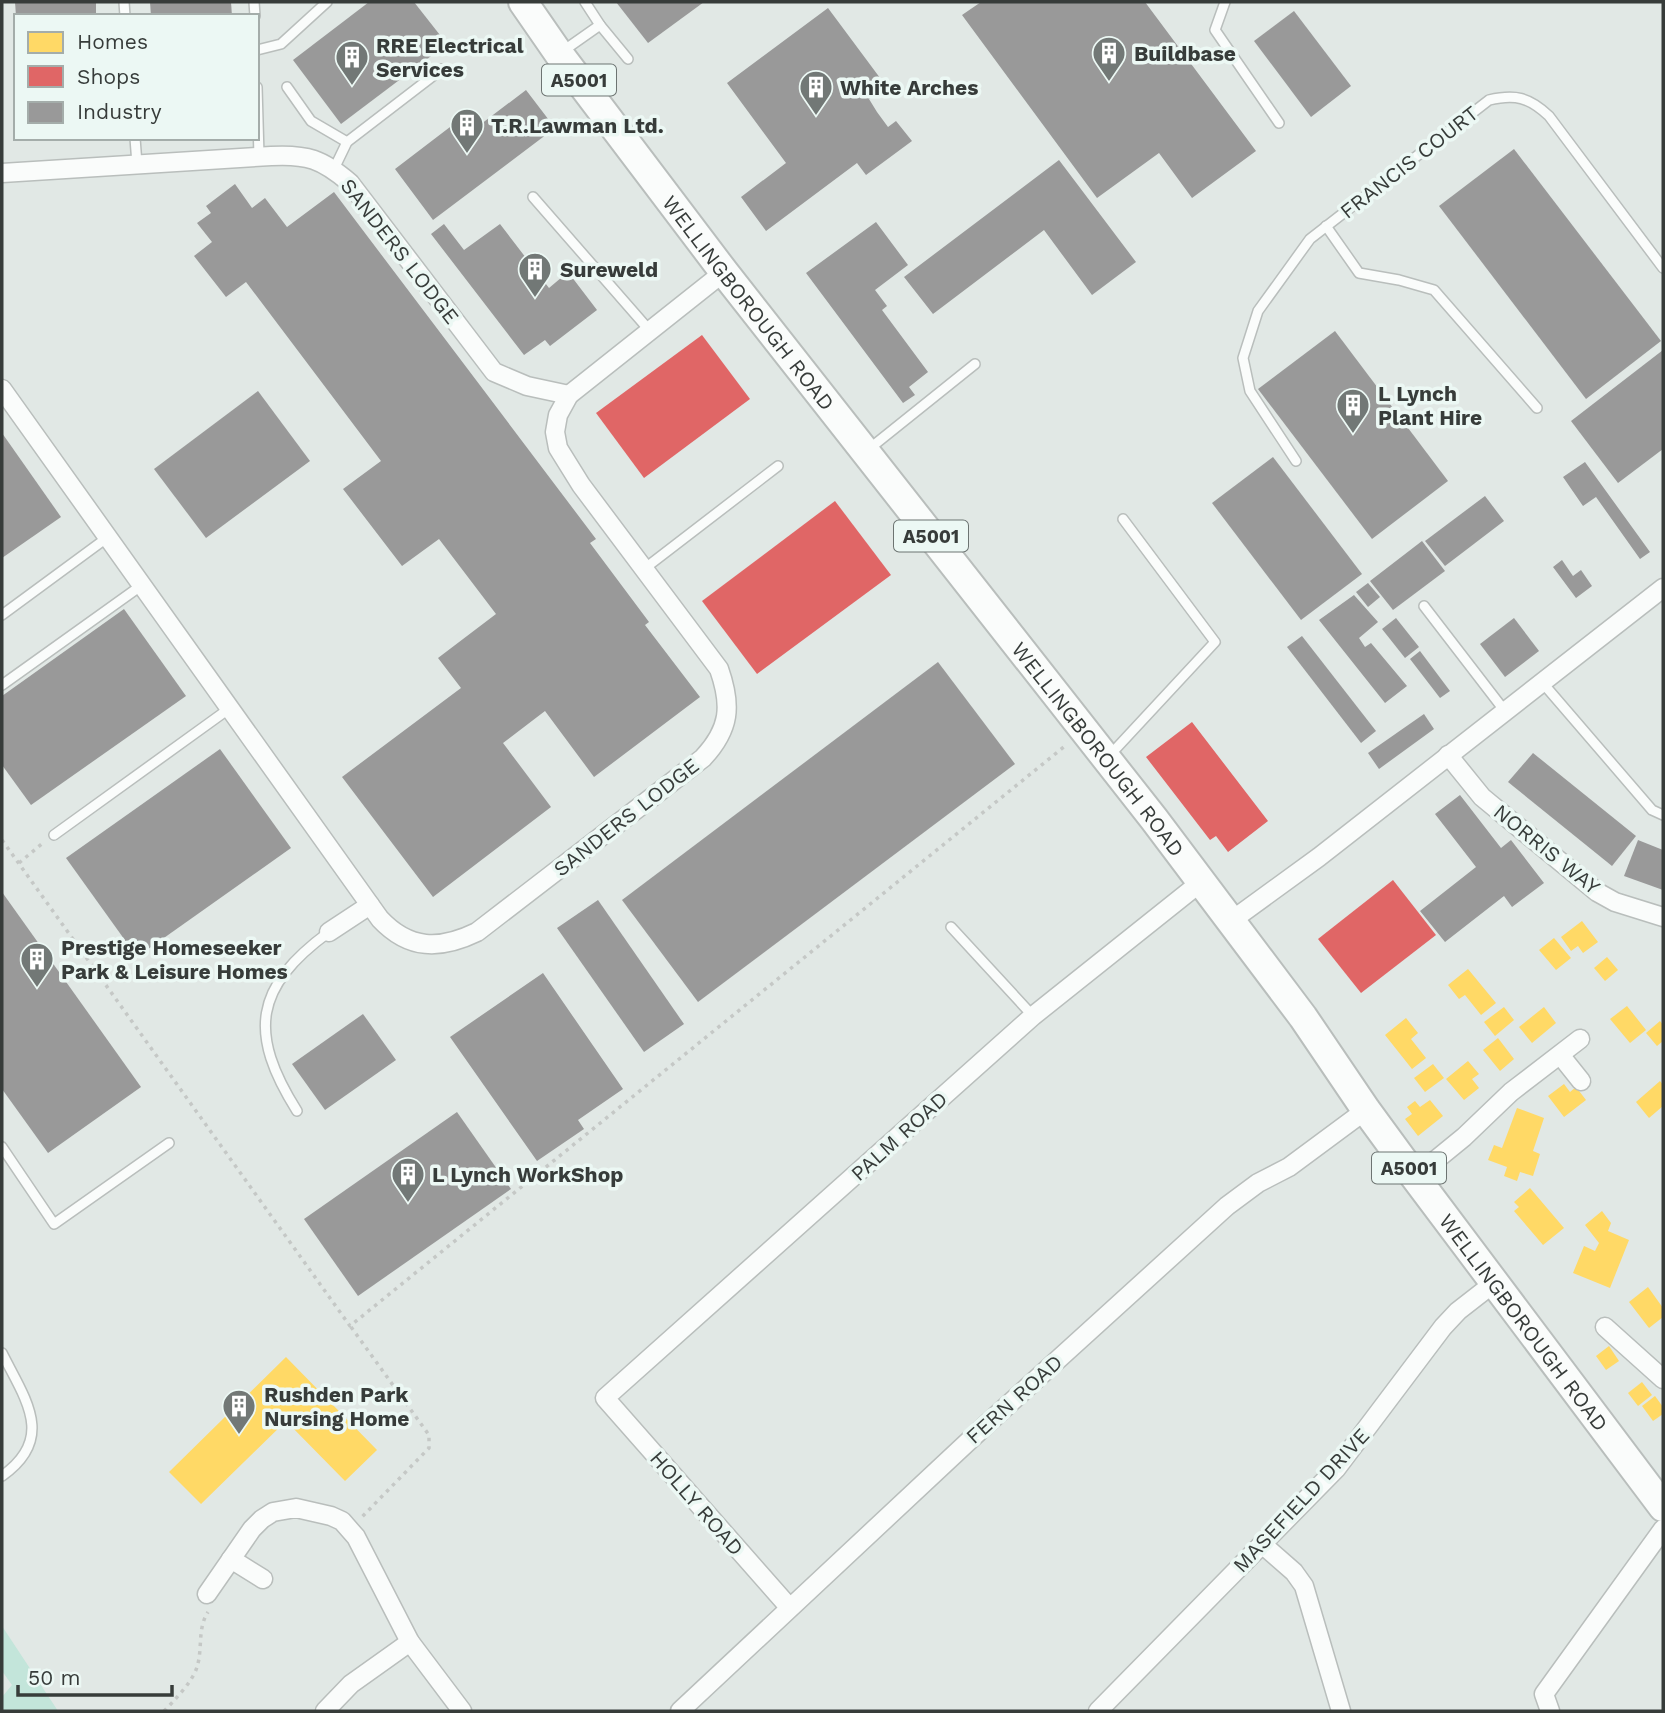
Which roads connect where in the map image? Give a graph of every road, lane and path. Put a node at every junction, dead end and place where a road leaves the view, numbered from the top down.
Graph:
1 (327, 2) edge
2 (523, 2) edge
3 (585, 2) edge
4 (1225, 2) edge
5 (600, 24) junction
6 (259, 50) edge
7 (559, 54) junction
8 (628, 59) dead end
9 (442, 69) dead end
10 (287, 87) dead end
11 (1279, 123) dead end
12 (135, 140) edge
13 (259, 140) edge
14 (347, 142) junction
15 (259, 156) junction
16 (137, 164) junction
17 (334, 169) junction
18 (2, 173) edge
19 (533, 197) dead end
20 (1326, 226) junction
21 (1663, 268) edge
22 (724, 272) junction
23 (650, 331) junction
24 (975, 364) dead end
25 (2, 389) edge
26 (569, 395) junction
27 (1537, 408) dead end
28 (865, 452) junction
29 (1296, 461) dead end
30 (778, 466) dead end
31 (1123, 519) dead end
32 (108, 537) junction
33 (644, 569) junction
34 (142, 585) junction
35 (1663, 588) edge
36 (1424, 606) dead end
37 (2, 615) edge
38 (1541, 681) junction
39 (2, 685) edge
40 (230, 708) junction
41 (1504, 710) junction
42 (1084, 732) junction
43 (1448, 755) junction
44 (1107, 759) junction
45 (1663, 816) edge
46 (54, 835) joint
47 (2, 840) edge
48 (19, 863) junction
49 (1201, 882) junction
50 (370, 905) junction
51 (1663, 917) edge
52 (1231, 921) junction
53 (951, 927) dead end
54 (329, 932) joint
55 (1033, 1016) junction
56 (1580, 1040) dead end
57 (1560, 1056) junction
58 (1581, 1081) dead end
59 (1366, 1110) junction
60 (298, 1111) dead end
61 (169, 1143) dead end
62 (2, 1147) edge
63 (1415, 1177) junction
64 (1494, 1283) junction
65 (350, 1326) junction
66 (1605, 1327) dead end
67 (2, 1353) edge
68 (1663, 1379) edge
69 (605, 1398) joint
70 (2, 1476) edge
71 (1663, 1507) edge
72 (1663, 1529) edge
73 (350, 1530) junction
74 (1262, 1544) junction
75 (231, 1559) junction
76 (262, 1579) dead end
77 (207, 1594) joint
78 (789, 1607) junction
79 (410, 1642) junction
80 (163, 1711) edge
81 (325, 1711) edge
82 (462, 1711) edge
83 (680, 1711) edge
84 (1098, 1711) edge
85 (1341, 1711) edge
86 (1550, 1711) edge

1 - 6 lane
2 - 7 main road, WELLINGBOROUGH ROAD / A5001
3 - 5 lane
4 - 11 lane
5 - 7 lane
5 - 8 lane
7 - 22 main road, WELLINGBOROUGH ROAD / A5001
9 - 14 lane
10 - 14 lane
12 - 16 lane
13 - 15 lane
14 - 17 lane
15 - 16 street, SANDERS LODGE
15 - 17 street, SANDERS LODGE
16 - 18 street, SANDERS LODGE
17 - 26 street, SANDERS LODGE
19 - 23 lane
20 - 21 lane, FRANCIS COURT
20 - 27 lane
20 - 29 lane, FRANCIS COURT
22 - 23 street, SANDERS LODGE
22 - 28 main road, WELLINGBOROUGH ROAD / A5001
23 - 26 street, SANDERS LODGE
24 - 28 lane
25 - 32 street, SANDERS LODGE
26 - 33 street, SANDERS LODGE
28 - 42 main road, WELLINGBOROUGH ROAD / A5001
30 - 33 lane
31 - 44 lane
32 - 34 street, SANDERS LODGE
32 - 37 lane
33 - 50 street, SANDERS LODGE
34 - 39 lane
34 - 40 street, SANDERS LODGE
35 - 38 street
36 - 41 lane
38 - 41 street
38 - 45 lane
40 - 46 lane
40 - 50 street, SANDERS LODGE
41 - 43 street
42 - 44 main road, WELLINGBOROUGH ROAD / A5001
42 - 65 path
43 - 51 street, NORRIS WAY
43 - 52 street
44 - 49 main road, WELLINGBOROUGH ROAD / A5001
46 - 48 path
47 - 48 path
48 - 65 path
49 - 52 main road, WELLINGBOROUGH ROAD / A5001
49 - 55 street, PALM ROAD
50 - 54 street
52 - 59 main road, WELLINGBOROUGH ROAD / A5001
53 - 55 lane
54 - 60 lane
55 - 69 street, PALM ROAD
56 - 57 street
57 - 58 street
57 - 63 street
59 - 63 main road, WELLINGBOROUGH ROAD / A5001
59 - 78 street, FERN ROAD
61 - 62 lane
63 - 64 main road, WELLINGBOROUGH ROAD / A5001
64 - 71 main road, WELLINGBOROUGH ROAD / A5001
64 - 74 street, MASEFIELD DRIVE
65 - 73 path
66 - 68 street
67 - 70 lane
69 - 78 street, HOLLY ROAD
72 - 86 street
73 - 75 street
73 - 79 street
74 - 84 street, MASEFIELD DRIVE
74 - 85 street
75 - 76 street
75 - 77 street
77 - 80 path
78 - 83 street, FERN ROAD
79 - 81 street
79 - 82 street

